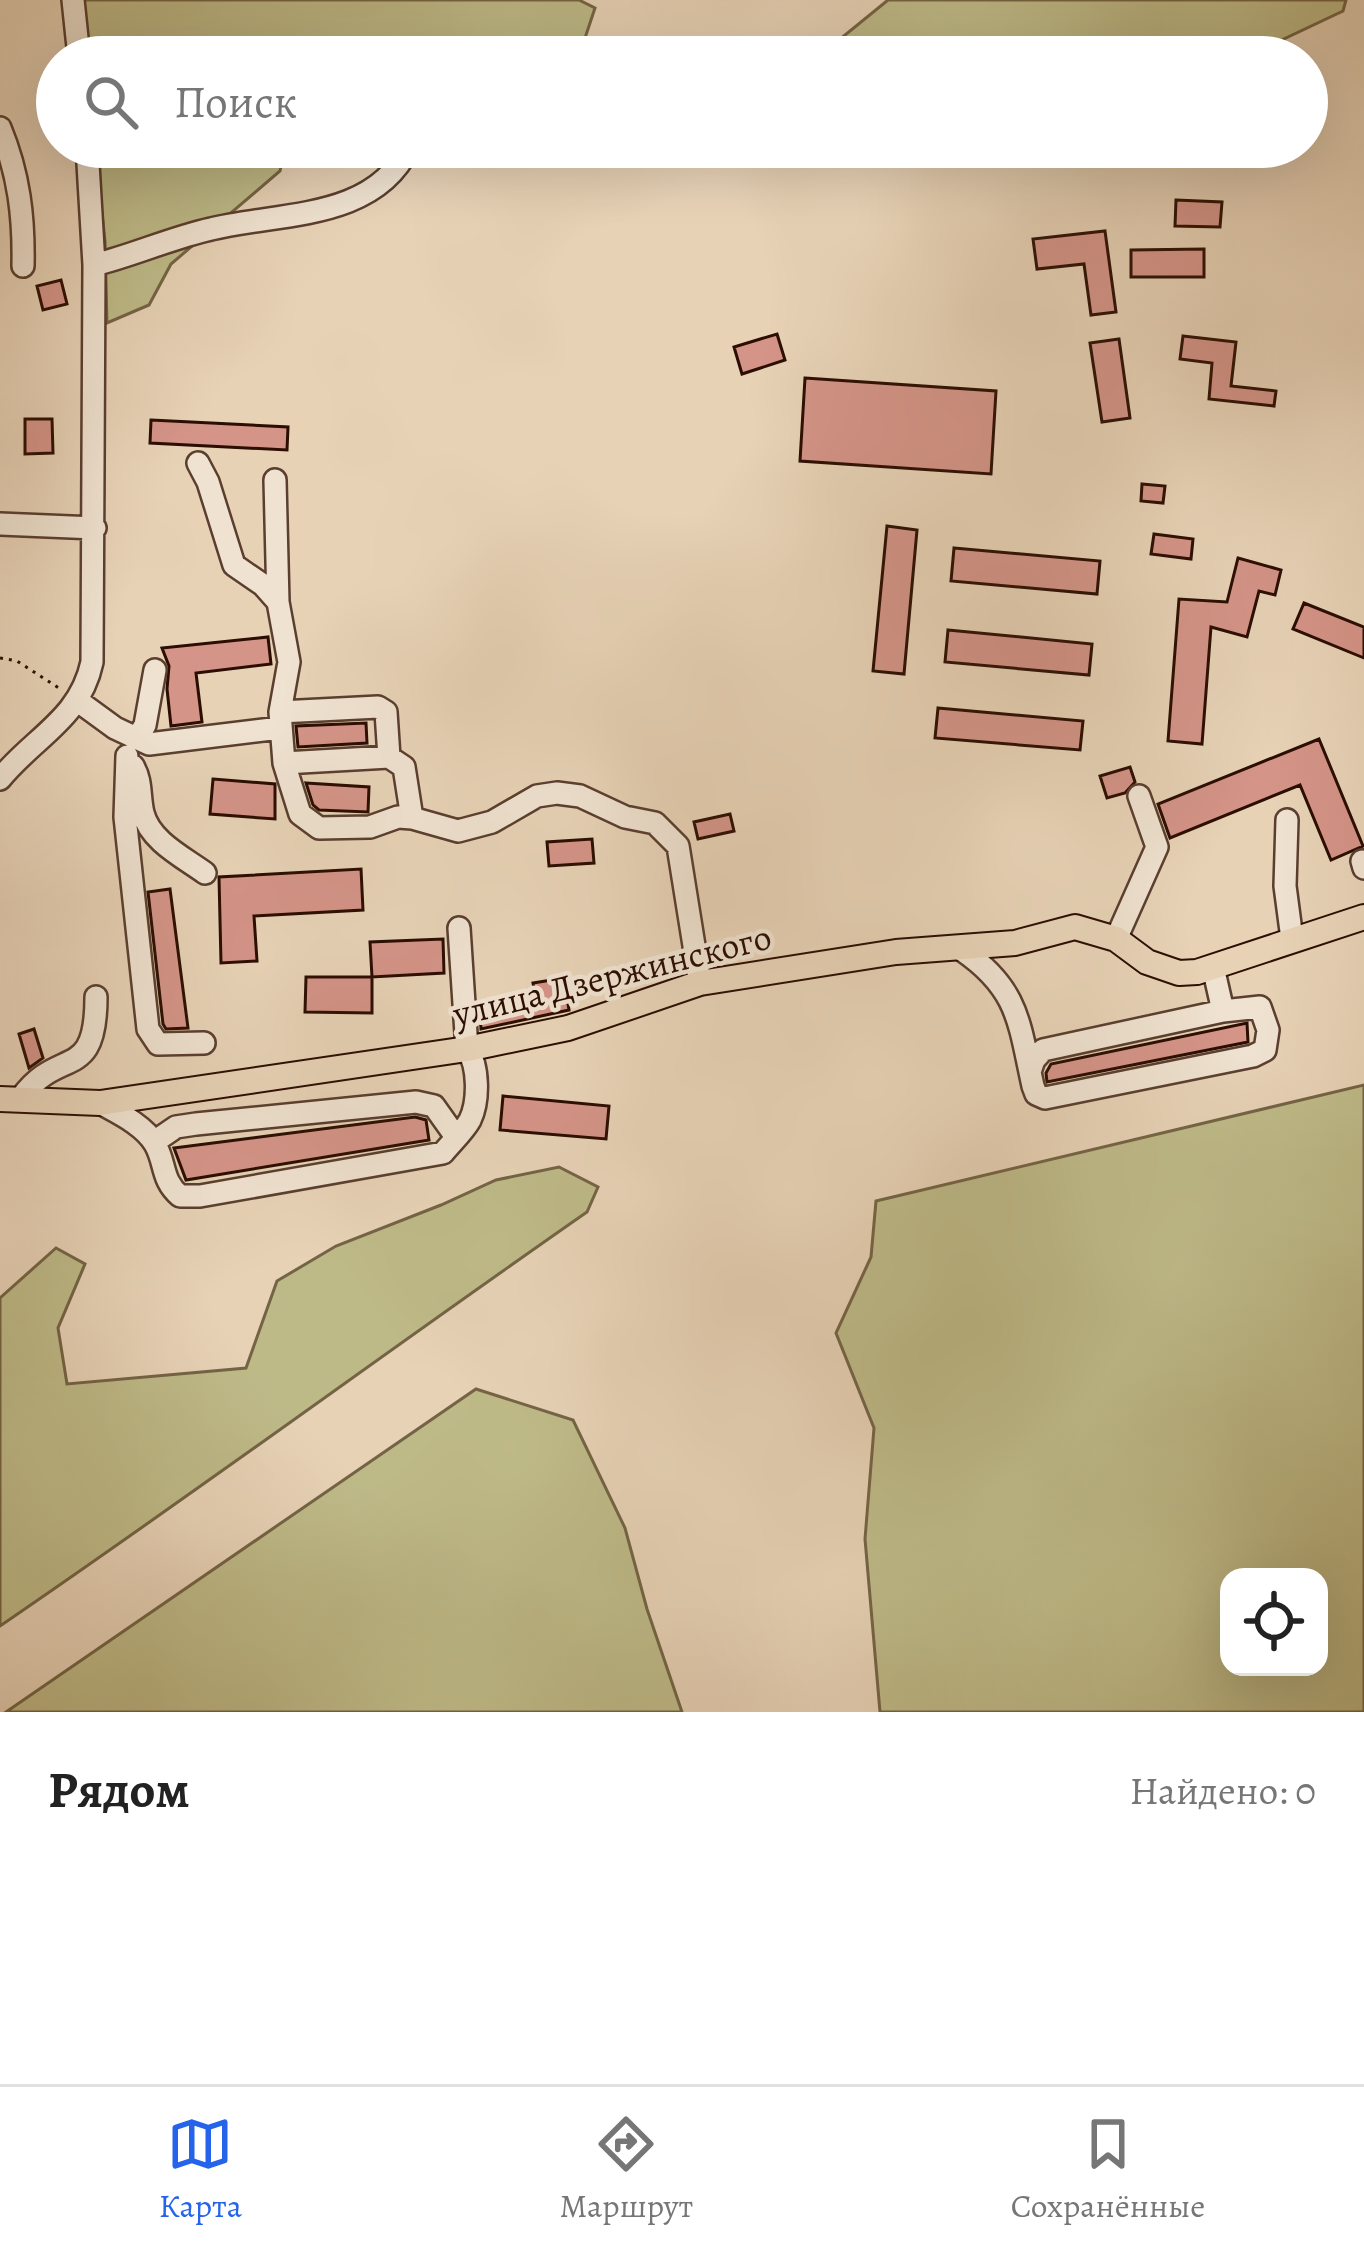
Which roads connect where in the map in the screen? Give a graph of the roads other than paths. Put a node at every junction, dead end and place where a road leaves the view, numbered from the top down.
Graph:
1 (73, 0) edge
2 (77, 36) edge
3 (0, 128) edge
4 (88, 168) edge
5 (396, 168) edge
6 (94, 265) junction
7 (23, 266) dead end
8 (198, 463) dead end
9 (274, 480) dead end
10 (0, 524) edge
11 (95, 528) junction
12 (278, 602) junction
13 (155, 670) dead end
14 (78, 701) junction
15 (280, 720) junction
16 (132, 748) junction
17 (389, 757) junction
18 (284, 764) junction
19 (0, 779) edge
20 (1139, 796) dead end
21 (412, 818) junction
22 (1287, 820) dead end
23 (205, 873) dead end
24 (1364, 917) edge
25 (459, 928) dead end
26 (1115, 939) junction
27 (1292, 939) junction
28 (962, 950) junction
29 (1213, 967) junction
30 (700, 983) junction
31 (96, 997) dead end
32 (1223, 1011) junction
33 (204, 1042) dead end
34 (467, 1049) junction
35 (1030, 1073) junction
36 (10, 1098) edge
37 (100, 1102) junction
38 (456, 1137) junction
39 (154, 1142) junction

1 - 2 street
3 - 7 street
4 - 6 street
5 - 6 street
6 - 11 street
8 - 12 street
9 - 12 street
10 - 11 street
11 - 14 street
12 - 15 street
13 - 16 street
14 - 16 street
14 - 19 street
15 - 16 street
15 - 17 street
15 - 18 street
16 - 23 street
16 - 33 street
17 - 18 street
17 - 21 street
18 - 21 street
20 - 26 street
21 - 30 street
22 - 27 street
24 - 27 main road, улица Дзержинского
25 - 34 street
26 - 28 main road, улица Дзержинского
26 - 29 main road, улица Дзержинского
27 - 29 main road, улица Дзержинского
28 - 30 main road, улица Дзержинского
28 - 35 street
29 - 32 street
30 - 34 main road, улица Дзержинского
31 - 36 street
32 - 35 street
32 - 35 street
34 - 37 main road, улица Дзержинского
34 - 38 street
36 - 37 main road, улица Дзержинского
37 - 39 street
38 - 39 street
38 - 39 street

